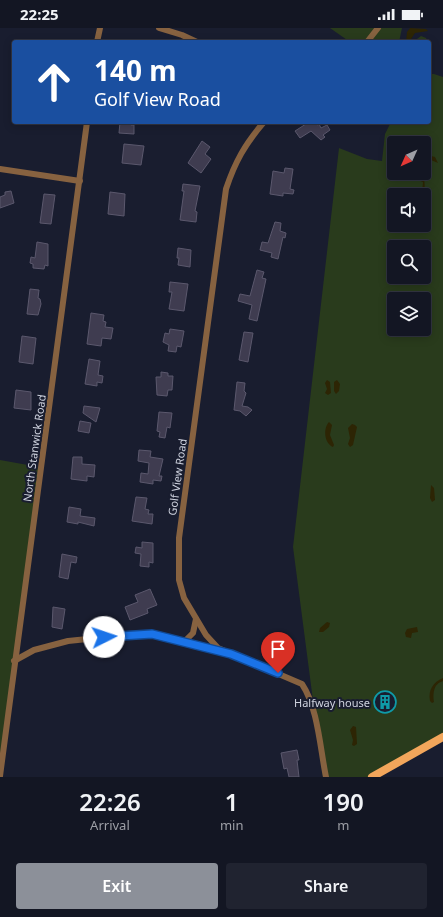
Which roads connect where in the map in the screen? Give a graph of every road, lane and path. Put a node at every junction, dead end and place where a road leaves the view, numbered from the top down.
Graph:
1 (100, 28) edge
2 (159, 28) edge
3 (378, 28) edge
4 (97, 40) edge
5 (193, 40) edge
6 (369, 40) edge
7 (88, 124) edge
8 (262, 124) edge
9 (0, 169) edge
10 (80, 180) junction
11 (196, 619) junction
12 (184, 642) junction
13 (231, 654) junction
14 (14, 662) junction
15 (443, 737) edge
16 (0, 776) edge
17 (326, 777) edge
18 (372, 777) edge

1 - 4 street
2 - 5 street
3 - 6 street
7 - 10 street, North Stanwick Road
8 - 11 street, Golf View Road
9 - 10 street
10 - 14 street, North Stanwick Road
11 - 12 street
11 - 13 street, Golf View Road
12 - 13 street
12 - 14 street
13 - 17 street, Golf View Road
14 - 16 street, North Stanwick Road
15 - 18 main road

